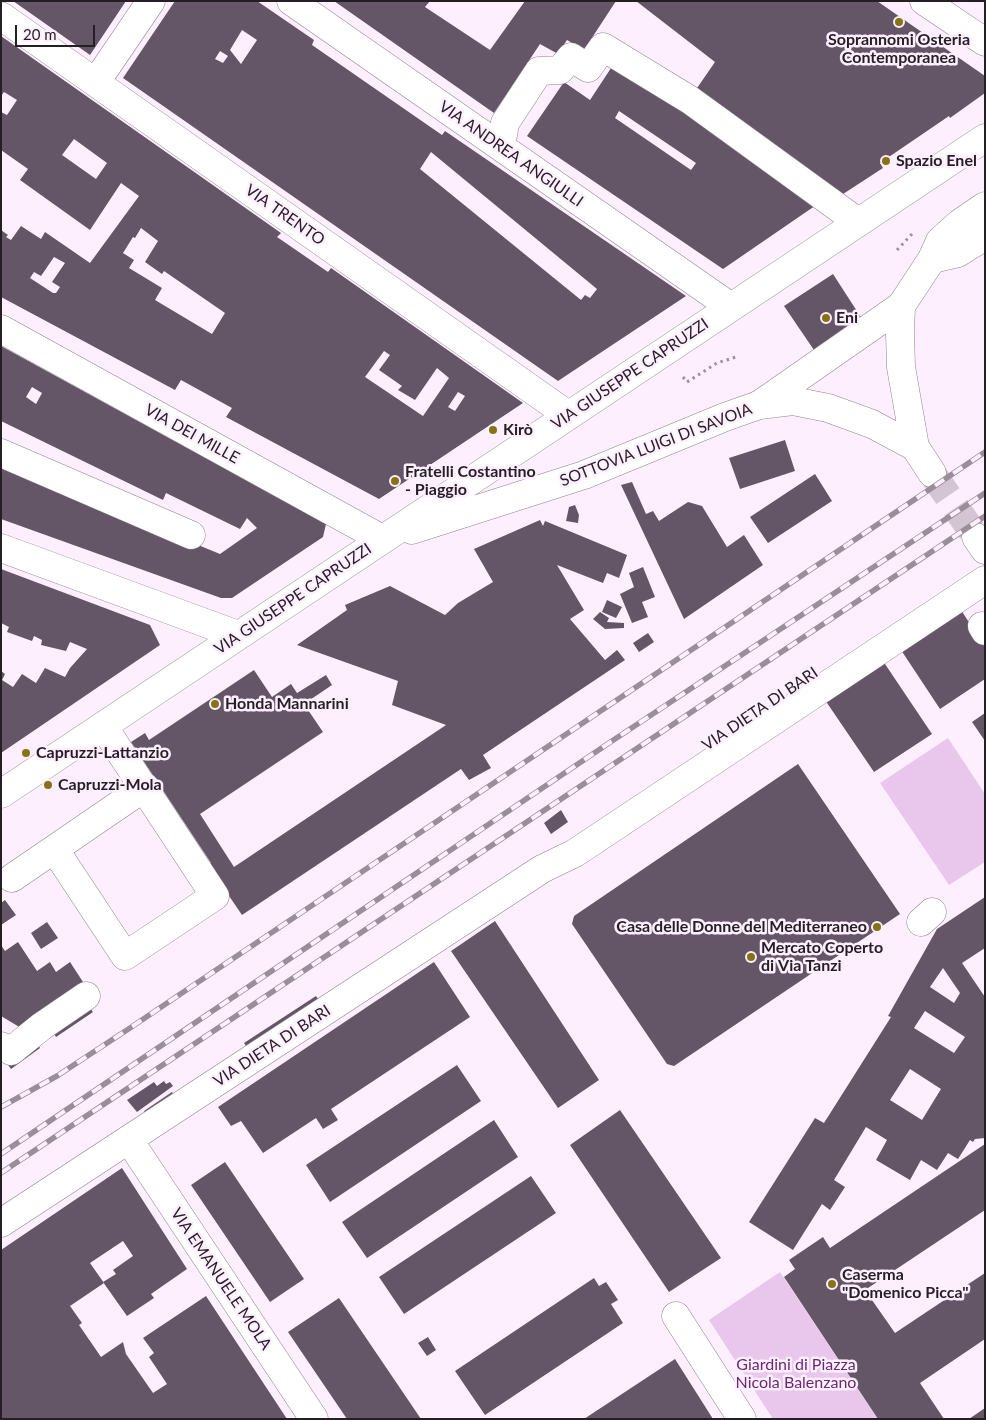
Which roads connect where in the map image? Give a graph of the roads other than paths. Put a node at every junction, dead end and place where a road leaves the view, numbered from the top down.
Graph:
1 (151, 1) edge
2 (291, 1) edge
3 (924, 1) edge
4 (1, 16) edge
5 (985, 42) edge
6 (96, 82) junction
7 (985, 138) edge
8 (502, 147) junction
9 (985, 206) edge
10 (858, 222) junction
11 (985, 236) edge
12 (932, 258) junction
13 (901, 306) junction
14 (731, 307) junction
15 (1, 329) edge
16 (758, 404) junction
17 (568, 415) junction
18 (915, 448) junction
19 (1, 453) edge
20 (932, 473) tunnel mouth
21 (191, 535) dead end
22 (382, 539) junction
23 (1, 548) edge
24 (982, 548) edge
25 (985, 580) edge
26 (238, 635) junction
27 (103, 726) junction
28 (144, 787) junction
29 (1, 794) edge
30 (55, 850) junction
31 (542, 869) junction
32 (12, 878) dead end
33 (82, 1002) dead end
34 (1, 1046) edge
35 (129, 1140) junction
36 (1, 1222) edge
37 (676, 1316) dead end
38 (314, 1419) edge
39 (742, 1419) edge

1 - 6 street
2 - 8 street, VIA ANDREA ANGIULLI
3 - 5 street
4 - 6 street, VIA TRENTO
6 - 17 street, VIA TRENTO
7 - 10 street, VIA GIUSEPPE CAPRUZZI
8 - 10 street
8 - 14 street, VIA ANDREA ANGIULLI
9 - 12 street, SOTTOVIA LUIGI DI SAVOIA
10 - 14 street, VIA GIUSEPPE CAPRUZZI
11 - 12 street
12 - 13 street, SOTTOVIA LUIGI DI SAVOIA
13 - 16 street, SOTTOVIA LUIGI DI SAVOIA
13 - 18 street, SOTTOVIA LUIGI DI SAVOIA
14 - 17 street, VIA GIUSEPPE CAPRUZZI
15 - 22 street, VIA DEI MILLE
16 - 18 street, SOTTOVIA LUIGI DI SAVOIA
16 - 22 street, SOTTOVIA LUIGI DI SAVOIA
17 - 22 street, VIA GIUSEPPE CAPRUZZI
18 - 20 street, SOTTOVIA LUIGI DI SAVOIA
19 - 21 street
22 - 26 street, VIA GIUSEPPE CAPRUZZI
23 - 26 street
24 - 31 street, VIA DIETA DI BARI
25 - 31 street, VIA DIETA DI BARI
26 - 27 street, VIA GIUSEPPE CAPRUZZI
27 - 28 street
27 - 29 street, VIA GIUSEPPE CAPRUZZI
28 - 30 street
28 - 30 street
30 - 32 street
31 - 35 street, VIA DIETA DI BARI
33 - 34 street
35 - 36 street, VIA DIETA DI BARI
35 - 38 street, VIA EMANUELE MOLA
37 - 39 street

